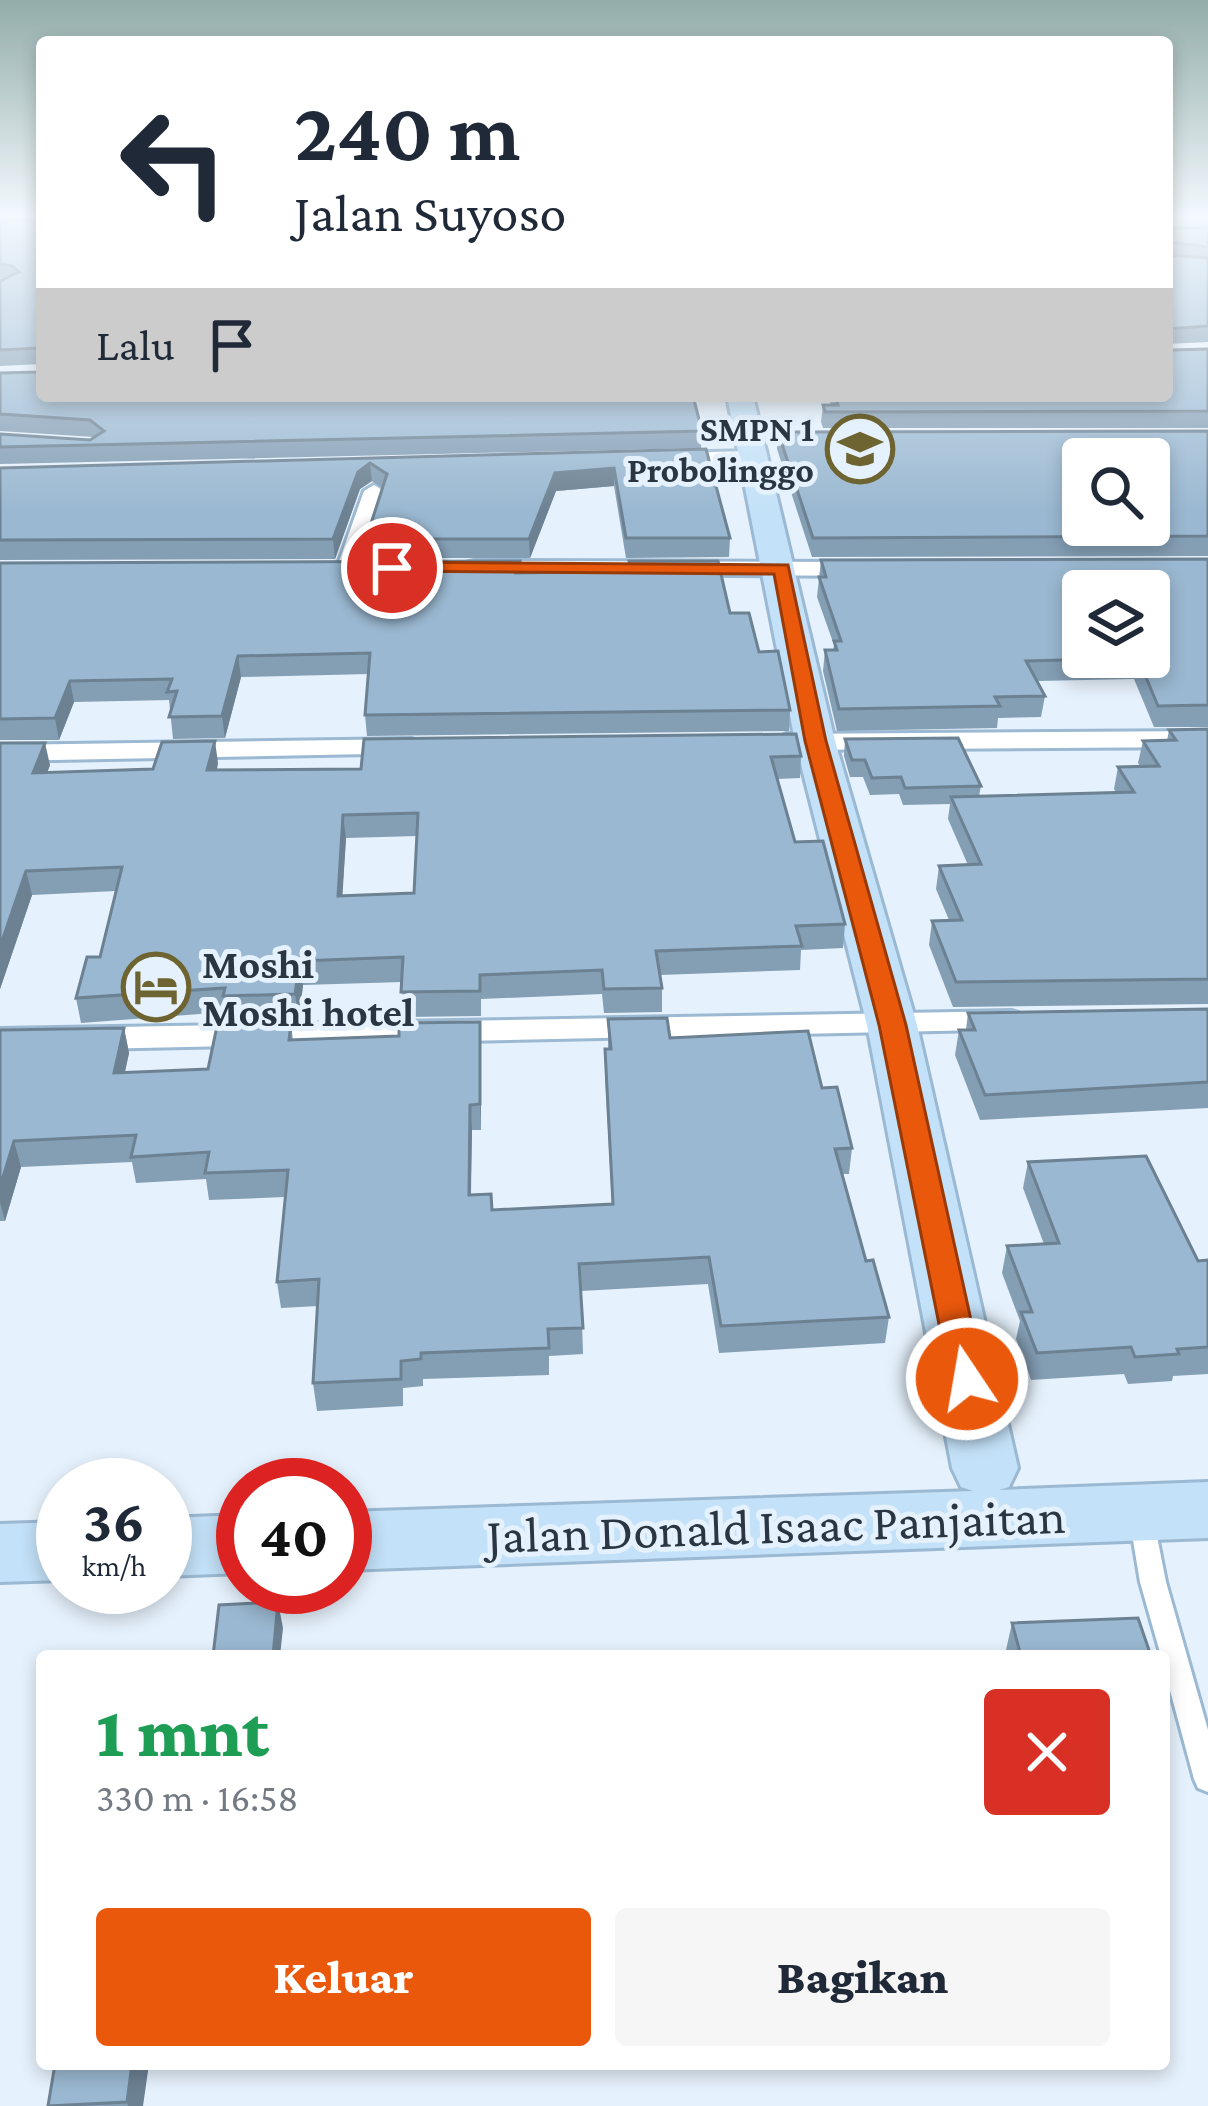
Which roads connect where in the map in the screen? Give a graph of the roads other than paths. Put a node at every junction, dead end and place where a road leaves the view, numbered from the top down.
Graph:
1 (742, 402) edge
2 (760, 445) junction
3 (636, 460) edge
4 (374, 491) edge
5 (348, 568) edge
6 (440, 568) edge
7 (900, 568) edge
8 (782, 569) junction
9 (1208, 739) edge
10 (791, 742) junction
11 (432, 747) edge
12 (0, 753) edge
13 (1050, 1022) edge
14 (892, 1025) junction
15 (0, 1040) edge
16 (987, 1497) junction
17 (1208, 1510) edge
18 (1141, 1512) junction
19 (372, 1539) edge
20 (36, 1552) edge
21 (0, 1553) edge
22 (1199, 1713) edge
23 (1208, 1779) edge

1 - 2 street
2 - 3 street
2 - 8 street
4 - 5 street
6 - 8 street
7 - 8 street
8 - 10 street
9 - 10 street
10 - 14 street
11 - 12 street
13 - 14 street
14 - 15 street
14 - 16 street
16 - 18 street, Jalan Donald Isaac Panjaitan
16 - 19 street, Jalan Donald Isaac Panjaitan
17 - 18 street, Jalan Donald Isaac Panjaitan
18 - 22 lane
20 - 21 street
22 - 23 lane

